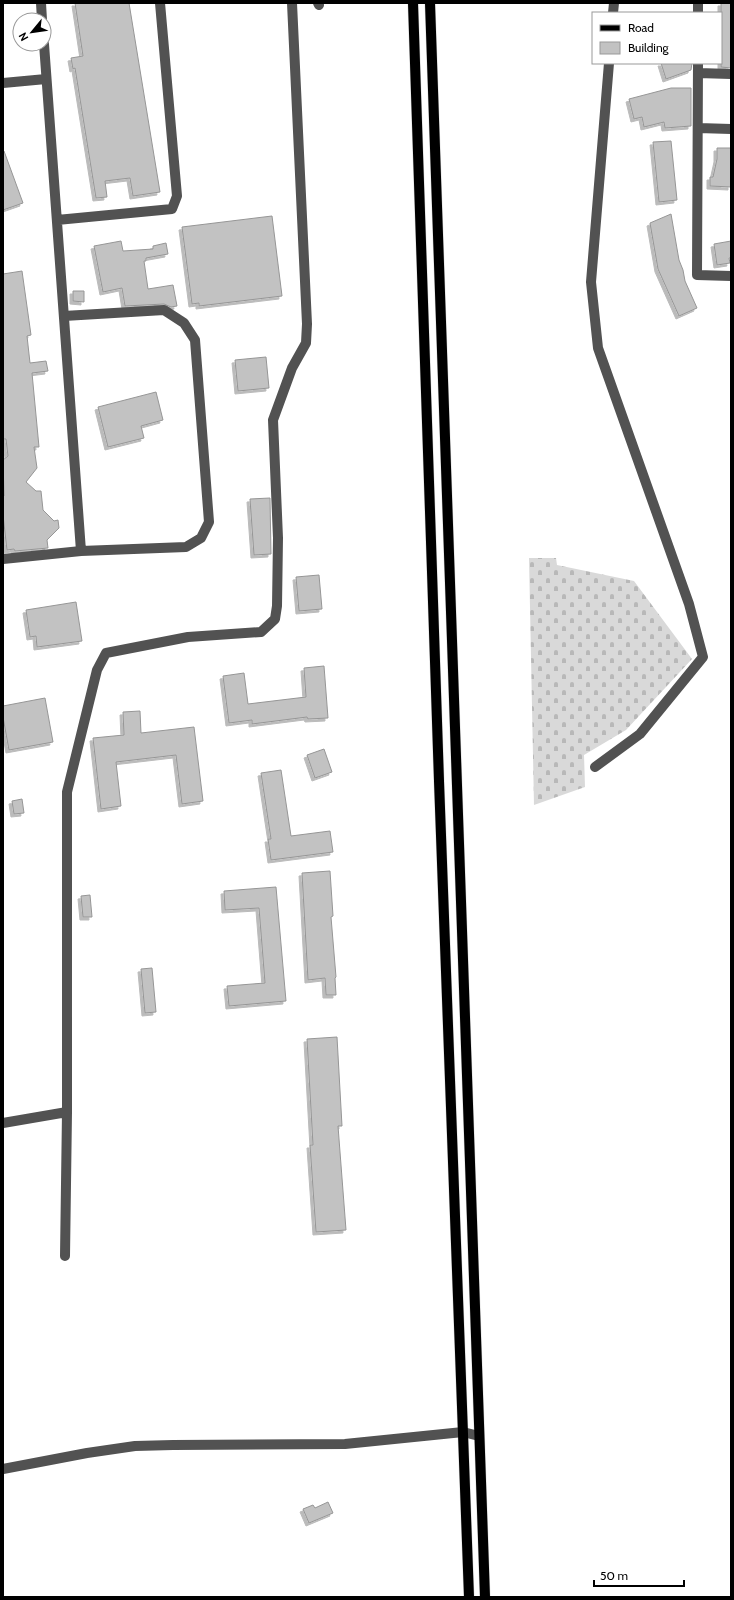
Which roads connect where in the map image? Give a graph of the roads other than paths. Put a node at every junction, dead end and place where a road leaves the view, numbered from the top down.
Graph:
1 (160, 3) edge
2 (292, 3) edge
3 (412, 3) edge
4 (430, 3) edge
5 (44, 52) edge
6 (609, 64) edge
7 (698, 68) edge
8 (731, 74) edge
9 (46, 78) junction
10 (3, 84) edge
11 (698, 128) junction
12 (731, 129) edge
13 (57, 220) junction
14 (731, 276) edge
15 (64, 316) junction
16 (81, 551) junction
17 (3, 559) edge
18 (595, 767) dead end
19 (67, 1112) junction
20 (3, 1123) edge
21 (65, 1256) dead end
22 (463, 1432) junction
23 (479, 1436) junction
24 (3, 1469) edge
25 (469, 1597) edge
26 (484, 1597) edge

1 - 13 street
2 - 19 street
3 - 22 main road
4 - 23 main road
5 - 9 street
6 - 18 street
7 - 8 street
7 - 11 street
9 - 10 street
9 - 13 street
11 - 12 street
11 - 14 street
13 - 15 street
15 - 16 street
15 - 16 street
16 - 17 street
19 - 20 street
19 - 21 street
22 - 23 street
22 - 24 street
22 - 25 main road
23 - 26 main road

